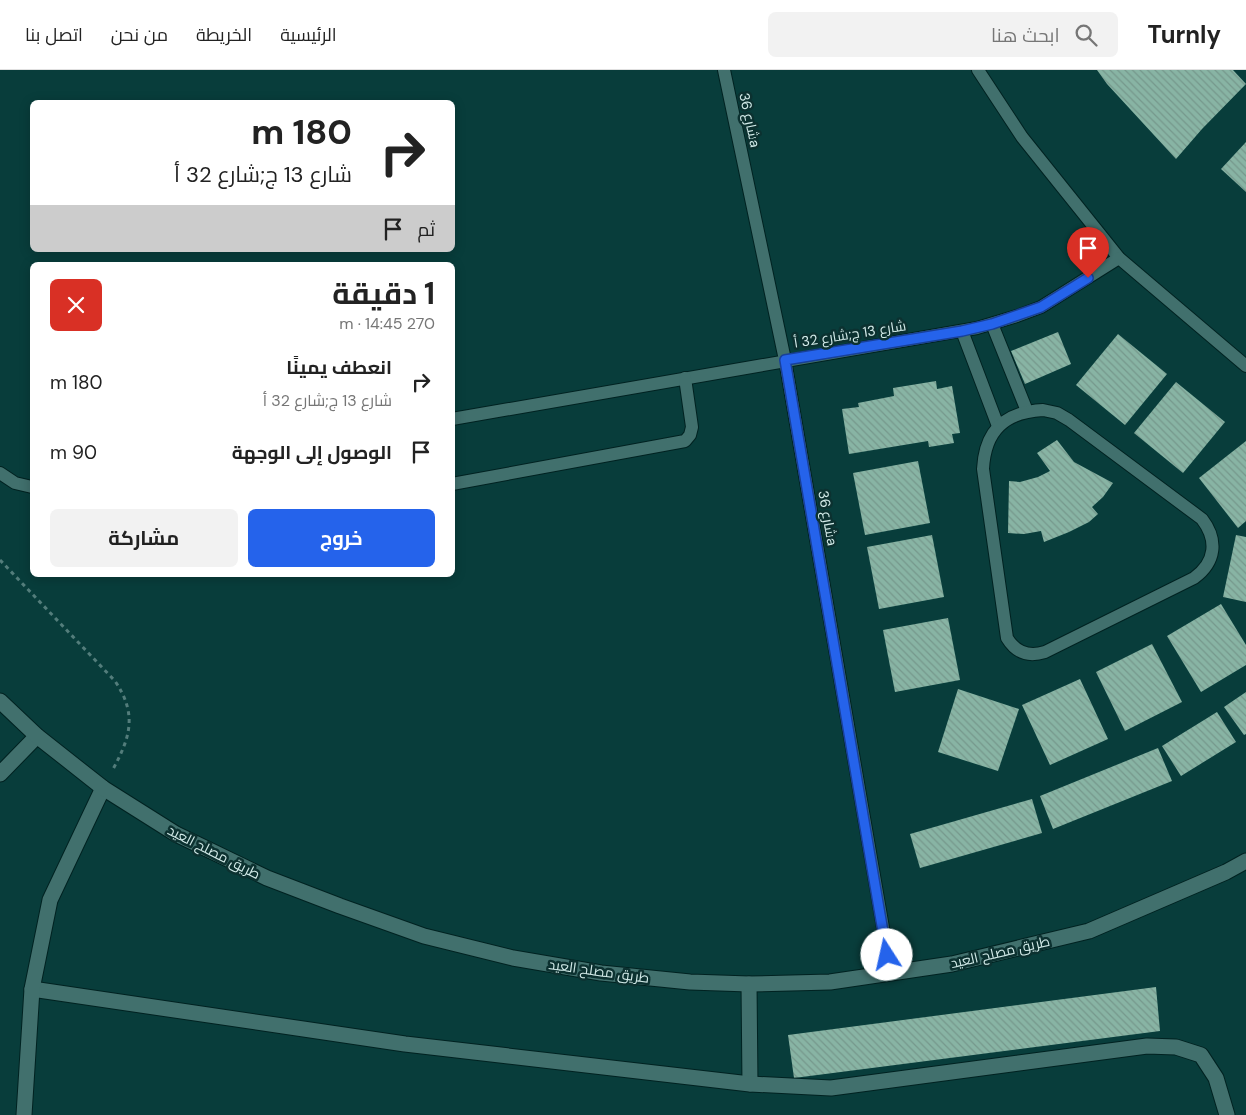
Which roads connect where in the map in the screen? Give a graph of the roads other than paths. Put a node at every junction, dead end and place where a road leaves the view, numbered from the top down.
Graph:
1 (724, 70) edge
2 (978, 70) edge
3 (1119, 258) junction
4 (992, 324) junction
5 (962, 331) junction
6 (785, 360) junction
7 (1246, 366) edge
8 (685, 378) junction
9 (1027, 411) junction
10 (455, 418) edge
11 (998, 426) junction
12 (0, 473) edge
13 (455, 483) edge
14 (30, 487) edge
15 (0, 701) edge
16 (37, 736) junction
17 (0, 774) edge
18 (103, 788) junction
19 (1246, 861) edge
20 (890, 974) junction
21 (749, 984) junction
22 (32, 989) junction
23 (750, 1084) junction
24 (24, 1115) edge
25 (1227, 1115) edge

1 - 6 lane, شارع 36a
2 - 3 lane
3 - 4 lane, شارع 13 ج;شارع 32 أ
3 - 7 lane
4 - 5 lane, شارع 13 ج;شارع 32 أ
4 - 9 lane
5 - 6 lane, شارع 13 ج;شارع 32 أ
5 - 11 lane
6 - 8 lane, شارع 13 ج;شارع 32 أ
6 - 20 lane, شارع 36a
8 - 10 lane, شارع 13 ج;شارع 32 أ
8 - 13 lane
9 - 11 lane
9 - 11 lane
12 - 14 lane
15 - 16 street, طريق مصلح العيد
16 - 17 street
16 - 18 street, طريق مصلح العيد
18 - 21 street, طريق مصلح العيد
18 - 22 street
19 - 20 street, طريق مصلح العيد
20 - 21 street, طريق مصلح العيد
21 - 23 street
22 - 23 street
22 - 24 street
23 - 25 street

